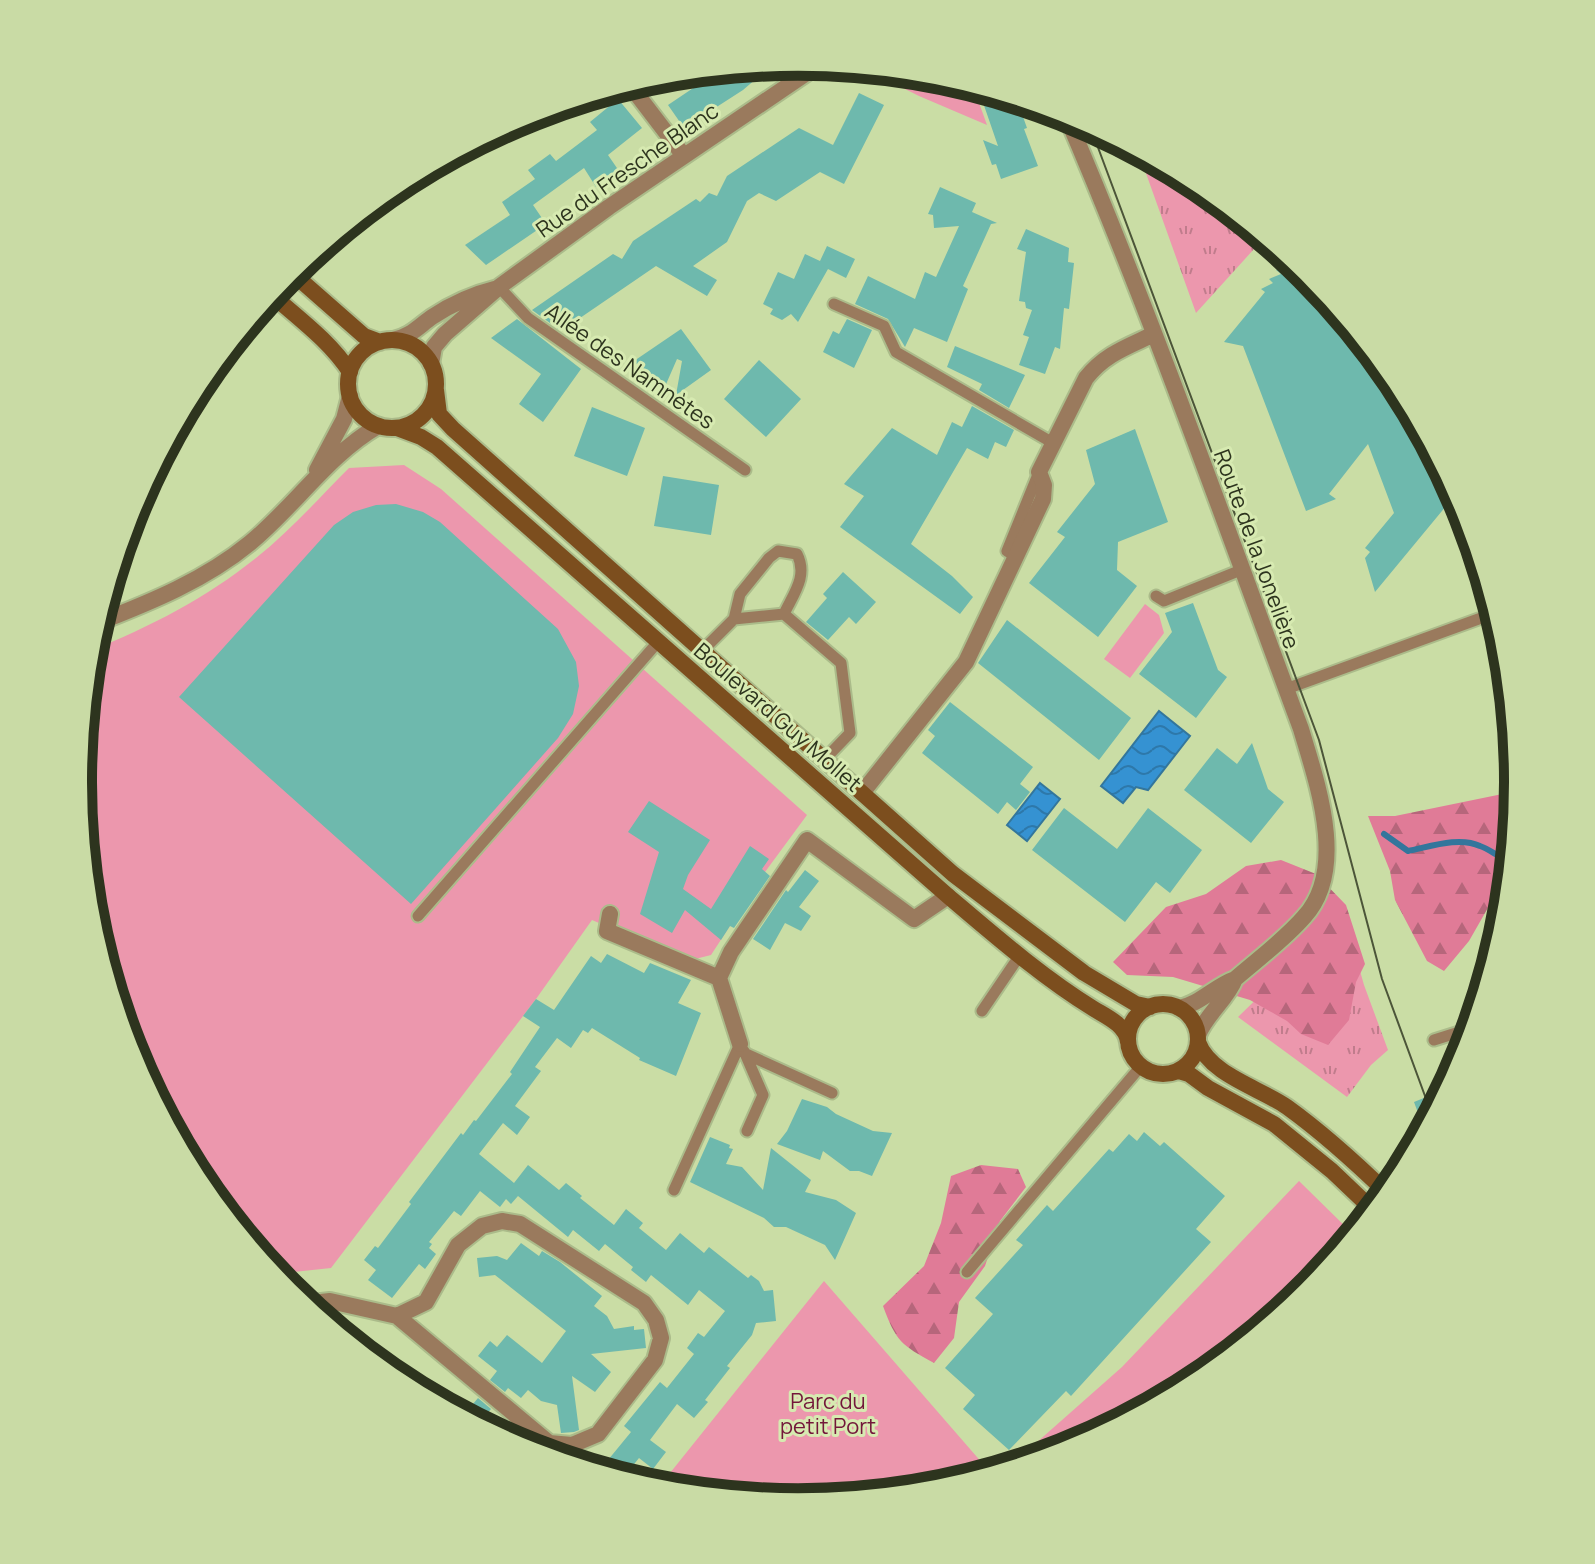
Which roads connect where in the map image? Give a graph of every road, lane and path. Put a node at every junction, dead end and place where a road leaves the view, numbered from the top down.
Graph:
1 (802, 76) edge
2 (637, 95) edge
3 (1074, 133) edge
4 (684, 156) junction
5 (301, 280) edge
6 (499, 287) junction
7 (280, 302) edge
8 (834, 304) dead end
9 (1154, 334) junction
10 (387, 341) junction
11 (431, 364) junction
12 (350, 372) junction
13 (436, 390) junction
14 (350, 396) junction
15 (378, 426) junction
16 (397, 428) junction
17 (1053, 443) junction
18 (745, 470) dead end
19 (1039, 472) junction
20 (309, 486) junction
21 (1011, 553) junction
22 (1241, 570) junction
23 (1156, 596) dead end
24 (784, 614) junction
25 (112, 617) edge
26 (1483, 617) edge
27 (734, 619) junction
28 (658, 642) junction
29 (702, 651) junction
30 (1286, 689) junction
31 (825, 759) junction
32 (862, 793) junction
33 (948, 896) junction
34 (610, 914) dead end
35 (418, 916) dead end
36 (1020, 955) junction
37 (719, 978) junction
38 (1235, 979) junction
39 (1150, 1007) junction
40 (1179, 1008) junction
41 (982, 1011) dead end
42 (1457, 1033) edge
43 (1198, 1038) junction
44 (1434, 1040) dead end
45 (1128, 1042) junction
46 (742, 1048) junction
47 (1141, 1066) junction
48 (1179, 1071) junction
49 (832, 1093) dead end
50 (747, 1131) dead end
51 (1378, 1184) edge
52 (674, 1190) dead end
53 (1365, 1202) edge
54 (967, 1272) dead end
55 (320, 1302) edge
56 (397, 1316) junction
57 (548, 1442) edge
58 (551, 1443) edge

1 - 4 street, Rue du Fresche Blanc
2 - 4 street
3 - 9 street, Route de la Jonelière
4 - 6 street, Rue du Fresche Blanc
5 - 10 main road
6 - 10 street, Rue du Fresche Blanc
6 - 11 street, Rue du Fresche Blanc
6 - 18 lane, Allée des Namnètes
7 - 12 main road
8 - 17 lane
9 - 17 street
9 - 22 street, Route de la Jonelière
10 - 11 main road
10 - 12 main road
11 - 13 main road
12 - 14 main road
13 - 16 main road
13 - 29 main road, Boulevard Guy Mollet
14 - 15 main road
14 - 20 street
15 - 16 main road
15 - 20 street
16 - 28 main road, Boulevard Guy Mollet
17 - 19 street
19 - 21 lane
19 - 21 street
20 - 25 street
21 - 32 street
22 - 23 lane
22 - 30 street, Route de la Jonelière
24 - 27 lane
24 - 27 lane
24 - 31 lane
26 - 30 lane
27 - 29 lane
28 - 33 main road, Boulevard Guy Mollet
28 - 35 lane
29 - 31 main road, Boulevard Guy Mollet
30 - 38 street, Route de la Jonelière
31 - 32 main road, Boulevard Guy Mollet
32 - 39 main road, Boulevard Guy Mollet
33 - 36 main road, Boulevard Guy Mollet
33 - 37 street
34 - 37 street
36 - 41 lane
36 - 45 main road, Boulevard Guy Mollet
37 - 46 street
38 - 40 street, Route de la Jonelière
38 - 43 street, Route de la Jonelière
39 - 40 main road
39 - 45 main road
40 - 43 main road
42 - 44 lane
43 - 48 main road
43 - 51 main road
45 - 47 main road
46 - 49 lane
46 - 50 lane
46 - 52 lane
47 - 48 main road
47 - 54 lane
48 - 53 main road
55 - 56 street
56 - 57 street
56 - 58 street

